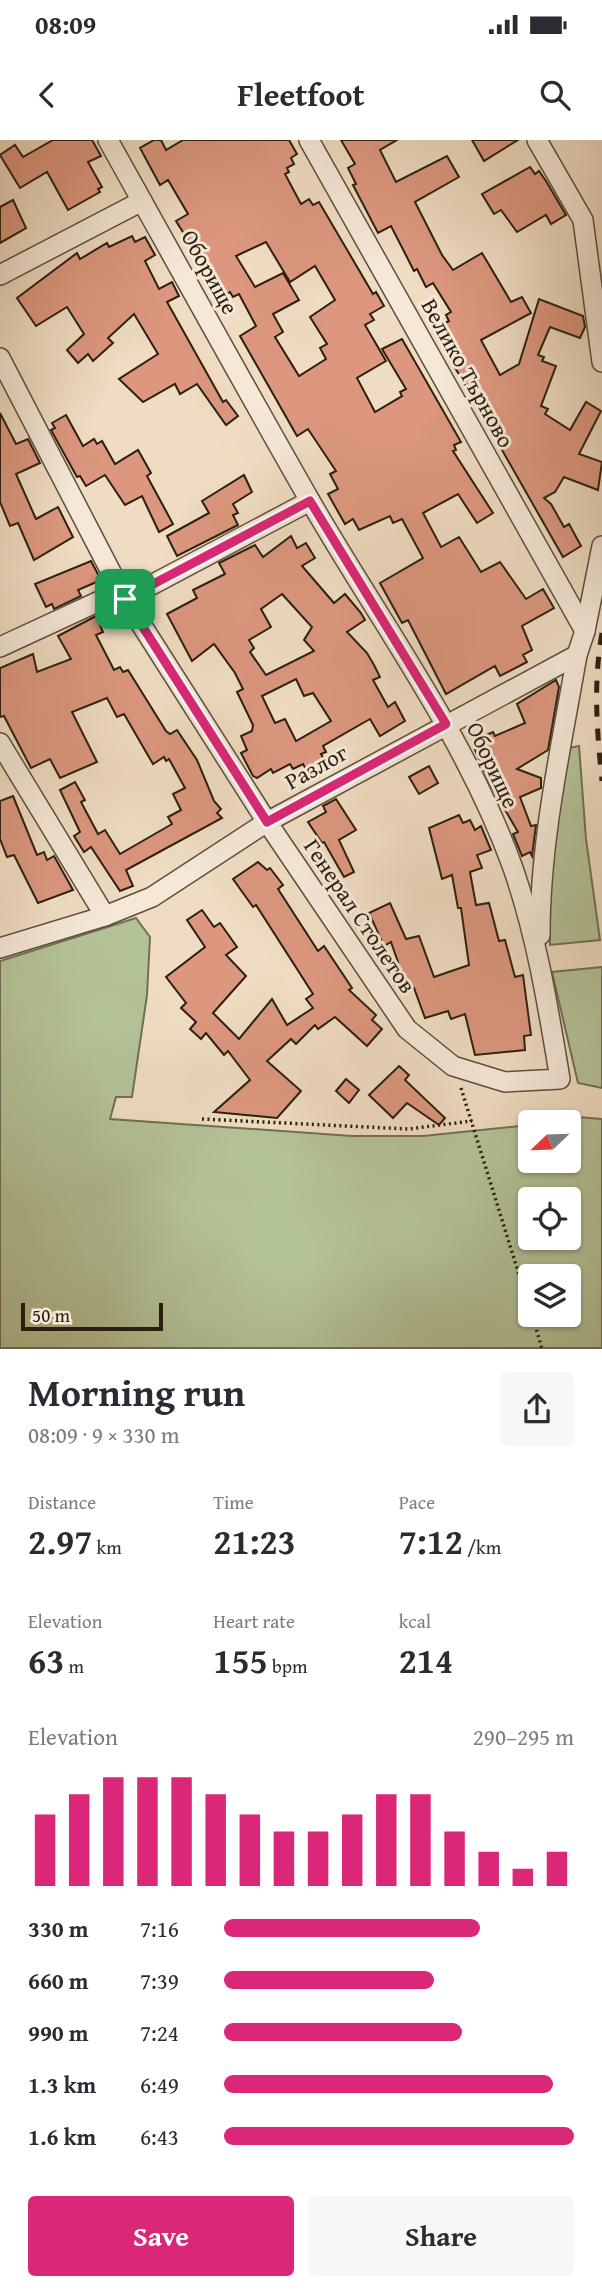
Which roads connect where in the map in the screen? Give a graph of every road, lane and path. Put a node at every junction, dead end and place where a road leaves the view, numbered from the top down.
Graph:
1 (108, 140) edge
2 (309, 140) edge
3 (537, 140) edge
4 (142, 201) junction
5 (0, 275) edge
6 (0, 358) edge
7 (602, 362) edge
8 (310, 501) junction
9 (602, 546) edge
10 (123, 595) junction
11 (585, 631) junction
12 (0, 647) edge
13 (577, 655) junction
14 (446, 724) junction
15 (0, 743) edge
16 (267, 822) junction
17 (105, 916) junction
18 (0, 948) edge
19 (541, 967) junction
20 (453, 1066) junction
21 (560, 1079) joint
22 (202, 1119) dead end
23 (472, 1121) junction
24 (518, 1270) edge
25 (535, 1327) edge
26 (542, 1349) edge

1 - 4 street, Оборище
2 - 11 street, Велико Търново
3 - 7 street
4 - 5 street
4 - 8 street, Оборище
6 - 10 street, Генерал Столетов
8 - 10 street
8 - 14 street, Оборище
9 - 11 street
10 - 12 street
10 - 16 street, Генерал Столетов
11 - 13 street
13 - 14 street, Разлог
13 - 19 street
14 - 16 street, Разлог
14 - 19 street, Оборище
15 - 17 street
16 - 17 street, Разлог
16 - 20 street, Генерал Столетов
17 - 18 street, Разлог
19 - 21 street, Оборище
20 - 21 street, Генерал Столетов
20 - 23 path
22 - 23 path
23 - 24 path
25 - 26 path

